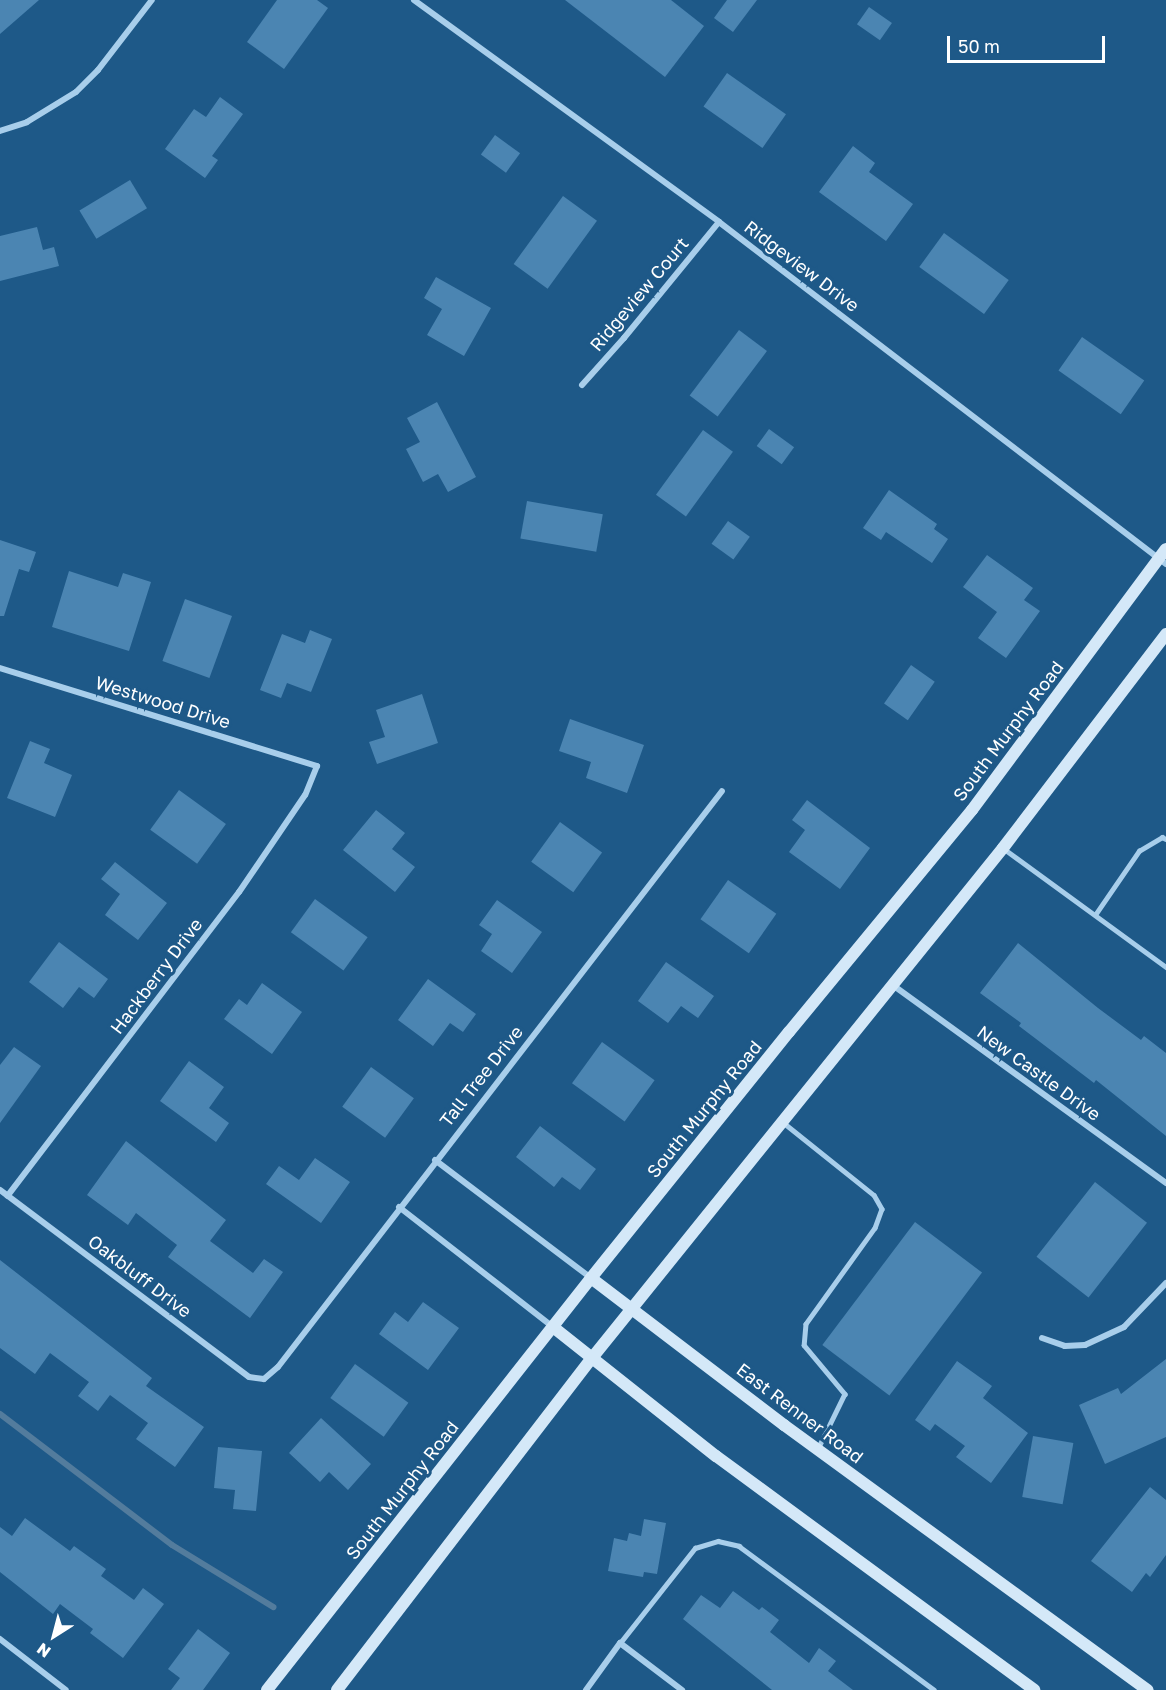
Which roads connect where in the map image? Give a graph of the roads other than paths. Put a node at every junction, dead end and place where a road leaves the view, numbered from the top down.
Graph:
1 (152, 0) edge
2 (414, 0) edge
3 (0, 131) edge
4 (719, 222) junction
5 (582, 385) dead end
6 (1164, 557) edge
7 (1166, 634) edge
8 (0, 668) edge
9 (317, 766) joint
10 (722, 792) dead end
11 (1166, 839) edge
12 (1003, 848) junction
13 (1095, 915) junction
14 (1166, 967) edge
15 (894, 986) junction
16 (781, 1121) junction
17 (435, 1160) junction
18 (1166, 1183) edge
19 (0, 1190) edge
20 (7, 1196) junction
21 (399, 1207) junction
22 (591, 1278) junction
23 (1166, 1283) edge
24 (632, 1310) junction
25 (553, 1327) junction
26 (1042, 1338) dead end
27 (592, 1358) junction
28 (264, 1379) joint
29 (818, 1450) junction
30 (0, 1639) edge
31 (620, 1643) junction
32 (58, 1683) junction
33 (52, 1690) edge
34 (66, 1690) edge
35 (267, 1690) edge
36 (337, 1690) edge
37 (586, 1690) edge
38 (682, 1690) edge
39 (934, 1690) edge
40 (1034, 1690) edge
41 (1148, 1690) edge

1 - 3 street
2 - 4 street, Ridgeview Drive
4 - 5 street, Ridgeview Court
4 - 6 street, Ridgeview Drive
6 - 22 main road, South Murphy Road
7 - 12 main road
8 - 9 street, Westwood Drive
9 - 20 street, Hackberry Drive
10 - 17 street, Tall Tree Drive
11 - 13 lane
12 - 13 lane
12 - 15 main road
13 - 14 lane
15 - 16 main road
15 - 18 street, New Castle Drive
16 - 24 main road
16 - 29 lane
17 - 21 street, Tall Tree Drive
17 - 22 street, East Renner Road
19 - 20 street, Oakbluff Drive
20 - 28 street, Oakbluff Drive
21 - 25 street
21 - 28 street, Tall Tree Drive
22 - 24 main road, East Renner Road
22 - 25 main road, South Murphy Road
23 - 26 street
24 - 27 main road
24 - 29 main road, East Renner Road
25 - 27 main road
25 - 35 main road, South Murphy Road
27 - 36 main road
27 - 40 main road
29 - 41 main road, East Renner Road
30 - 32 street
31 - 37 street
31 - 38 street
31 - 39 lane
32 - 33 street
32 - 34 street

